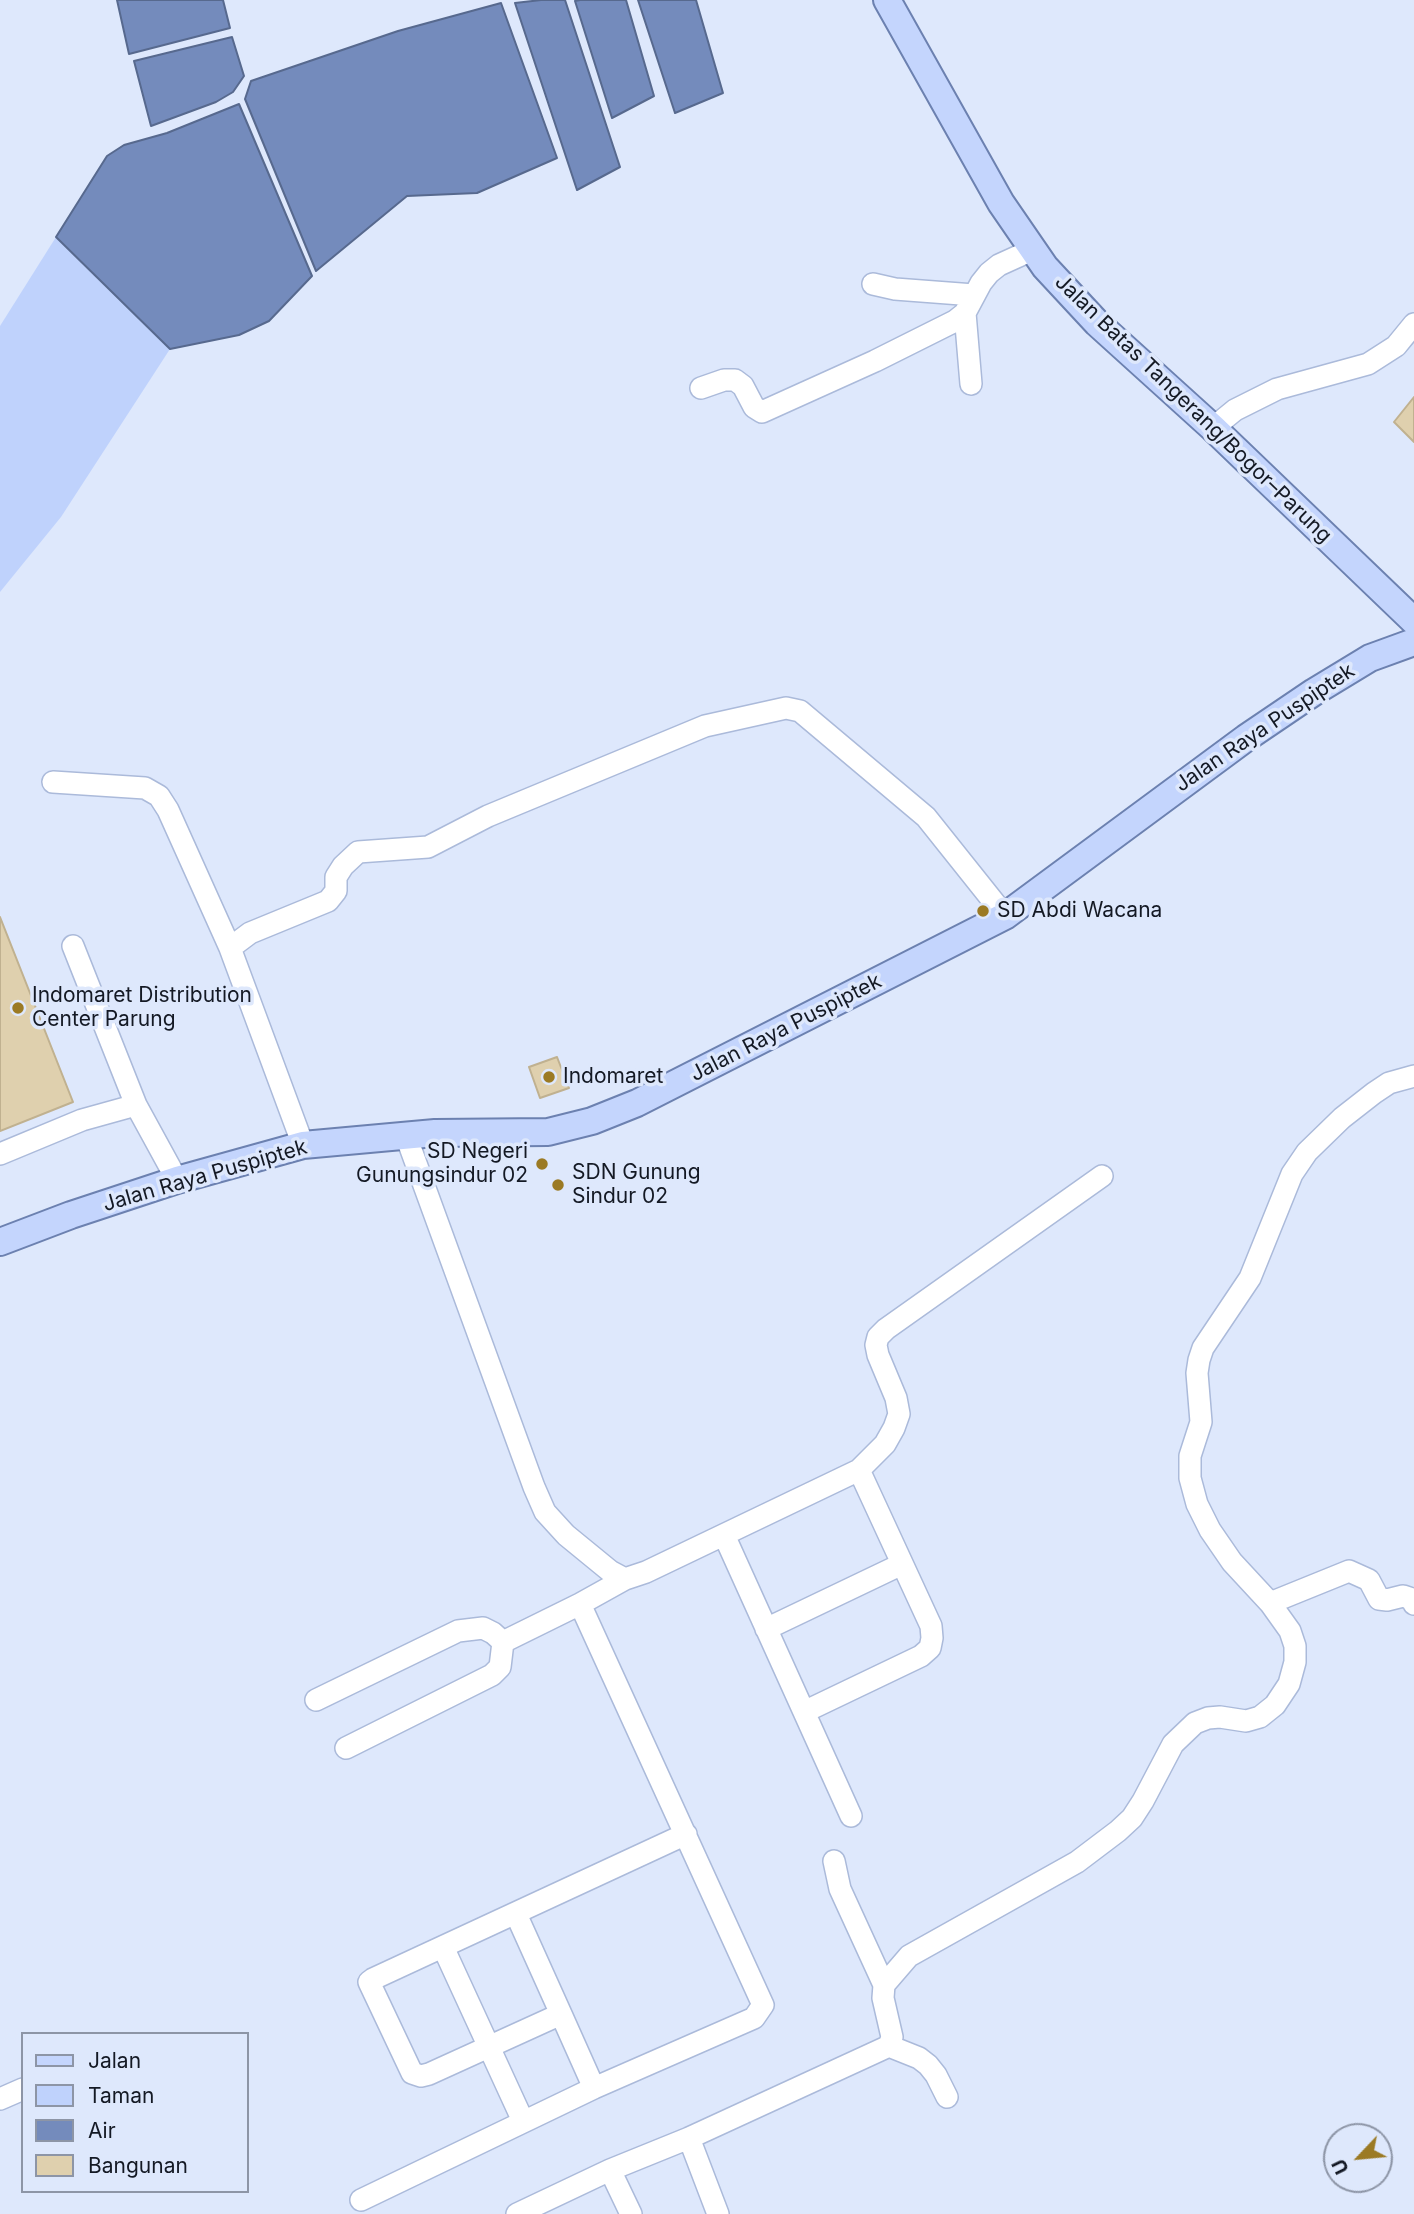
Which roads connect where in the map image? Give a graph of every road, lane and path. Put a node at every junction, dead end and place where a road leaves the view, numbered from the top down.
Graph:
1 (887, 0) edge
2 (1032, 250) junction
3 (873, 284) dead end
4 (970, 304) junction
5 (1414, 324) edge
6 (971, 384) dead end
7 (701, 388) dead end
8 (1213, 428) junction
9 (1414, 621) edge
10 (1414, 642) edge
11 (53, 782) dead end
12 (1005, 916) junction
13 (73, 946) dead end
14 (230, 948) junction
15 (1414, 1076) edge
16 (136, 1105) junction
17 (406, 1136) junction
18 (303, 1145) junction
19 (0, 1154) edge
20 (1102, 1176) dead end
21 (177, 1180) junction
22 (0, 1242) edge
23 (859, 1470) junction
24 (724, 1535) junction
25 (902, 1564) junction
26 (625, 1579) junction
27 (1270, 1603) junction
28 (580, 1604) junction
29 (1414, 1604) edge
30 (766, 1629) junction
31 (503, 1642) junction
32 (316, 1700) dead end
33 (804, 1712) junction
34 (346, 1748) dead end
35 (851, 1816) dead end
36 (686, 1834) junction
37 (834, 1861) dead end
38 (516, 1914) junction
39 (443, 1947) junction
40 (884, 1985) junction
41 (561, 2014) junction
42 (890, 2046) junction
43 (490, 2047) junction
44 (594, 2088) junction
45 (21, 2090) edge
46 (947, 2097) dead end
47 (0, 2099) edge
48 (523, 2121) junction
49 (689, 2138) junction
50 (610, 2170) junction
51 (361, 2200) dead end
52 (516, 2214) edge
53 (631, 2214) edge
54 (718, 2214) edge

1 - 2 main road, Jalan Batas Tangerang/Bogor–Parung
2 - 4 street
2 - 8 main road, Jalan Batas Tangerang/Bogor–Parung
3 - 4 street
4 - 6 street
4 - 7 street
5 - 8 street
8 - 9 main road, Jalan Batas Tangerang/Bogor–Parung
10 - 12 main road, Jalan Raya Puspiptek
11 - 14 street
12 - 14 street
12 - 17 main road, Jalan Raya Puspiptek
13 - 16 street
14 - 18 street
15 - 27 street
16 - 19 street
16 - 21 street
17 - 18 main road, Jalan Raya Puspiptek
17 - 26 street
18 - 21 main road, Jalan Raya Puspiptek
20 - 23 street
21 - 22 main road, Jalan Raya Puspiptek
23 - 24 street
23 - 25 street
24 - 26 street
24 - 30 street
25 - 30 street
25 - 33 street
26 - 28 street
27 - 29 street
27 - 40 street
28 - 31 street
28 - 36 street
30 - 33 street
31 - 32 street
31 - 34 street
33 - 35 street
36 - 38 street
36 - 44 street
37 - 40 street
38 - 39 street
38 - 41 street
39 - 43 street
39 - 43 street
40 - 42 street
41 - 43 street
41 - 44 street
42 - 46 street
42 - 49 street
43 - 48 street
44 - 48 street
45 - 47 street
48 - 51 street
49 - 50 street
49 - 54 street
50 - 52 street
50 - 53 street

